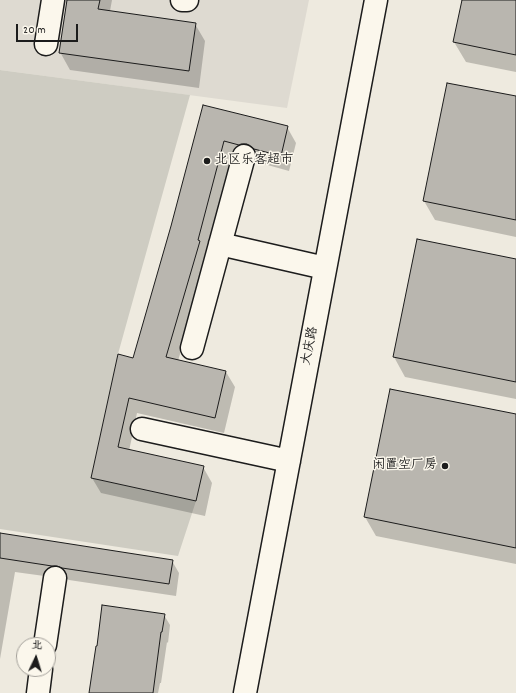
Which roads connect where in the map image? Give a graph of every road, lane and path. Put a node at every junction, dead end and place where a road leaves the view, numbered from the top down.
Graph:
1 (53, 0) edge
2 (182, 0) edge
3 (187, 0) edge
4 (376, 0) edge
5 (46, 44) dead end
6 (244, 156) dead end
7 (220, 244) junction
8 (325, 268) junction
9 (192, 348) dead end
10 (142, 429) dead end
11 (289, 461) junction
12 (55, 578) dead end
13 (46, 637) edge
14 (40, 677) edge
15 (38, 693) edge
16 (245, 693) edge

1 - 5 street
2 - 3 street
4 - 8 street, 大庆路
6 - 7 street
7 - 8 street
7 - 9 street
8 - 11 street, 大庆路
10 - 11 street
11 - 16 street, 大庆路
12 - 13 street
14 - 15 street

